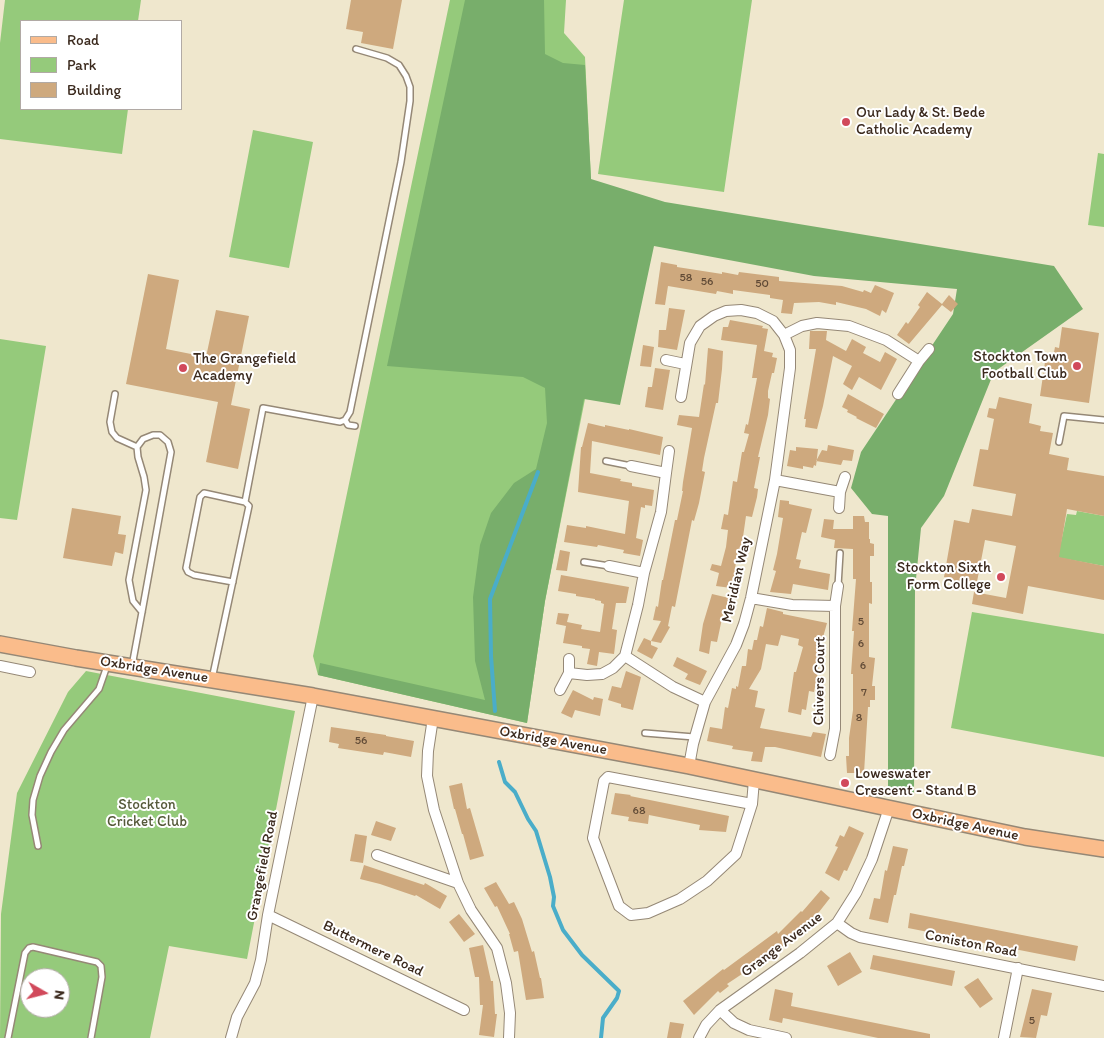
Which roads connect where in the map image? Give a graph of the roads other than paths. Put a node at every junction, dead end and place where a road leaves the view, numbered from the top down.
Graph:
1 (356, 49) dead end
2 (784, 335) junction
3 (929, 348) dead end
4 (666, 360) dead end
5 (919, 361) junction
6 (685, 364) junction
7 (114, 394) dead end
8 (898, 394) dead end
9 (681, 398) dead end
10 (345, 420) junction
11 (1104, 420) edge
12 (355, 426) dead end
13 (1059, 442) dead end
14 (138, 447) junction
15 (669, 451) dead end
16 (606, 461) dead end
17 (631, 466) joint
18 (666, 472) junction
19 (844, 478) dead end
20 (775, 480) junction
21 (840, 492) junction
22 (245, 502) junction
23 (839, 508) dead end
24 (840, 553) dead end
25 (584, 562) dead end
26 (609, 566) joint
27 (644, 573) junction
28 (233, 582) junction
29 (838, 586) joint
30 (751, 598) junction
31 (835, 606) junction
32 (142, 612) junction
33 (0, 644) edge
34 (625, 656) junction
35 (569, 659) dead end
36 (108, 663) junction
37 (0, 666) edge
38 (132, 667) junction
39 (30, 672) dead end
40 (569, 673) junction
41 (212, 679) junction
42 (560, 690) dead end
43 (314, 696) junction
44 (705, 702) junction
45 (433, 718) junction
46 (646, 733) dead end
47 (694, 737) junction
48 (830, 755) dead end
49 (689, 766) junction
50 (754, 780) junction
51 (752, 804) junction
52 (889, 808) junction
53 (38, 846) dead end
54 (1104, 849) edge
55 (377, 855) dead end
56 (458, 883) junction
57 (268, 915) junction
58 (836, 923) junction
59 (1018, 968) junction
60 (1104, 986) edge
61 (464, 1010) dead end
62 (720, 1010) junction
63 (8, 1038) edge
64 (91, 1038) edge
65 (231, 1038) edge
66 (509, 1038) edge
67 (699, 1038) edge
68 (786, 1038) edge
69 (1004, 1038) edge

1 - 10 lane
2 - 5 street
2 - 6 street
2 - 20 street, Meridian Way
3 - 5 street
4 - 6 street
5 - 8 street
6 - 9 street
7 - 14 lane
10 - 12 lane
10 - 22 lane
11 - 13 lane
14 - 32 lane
14 - 32 lane
15 - 18 street
16 - 17 lane
17 - 18 street
18 - 27 street
19 - 21 street
20 - 21 street
20 - 30 street, Meridian Way
21 - 23 street
22 - 28 lane
22 - 28 lane
24 - 29 lane
25 - 26 lane
26 - 27 street
27 - 34 street
28 - 41 lane
29 - 31 street, Chivers Court
30 - 31 street
30 - 44 street, Meridian Way
31 - 48 street, Chivers Court
32 - 38 lane
33 - 36 main road, Oxbridge Avenue
34 - 40 street
34 - 44 street
35 - 40 street
36 - 38 main road, Oxbridge Avenue
36 - 53 lane
37 - 39 street
38 - 41 main road, Oxbridge Avenue
40 - 42 street
41 - 43 main road, Oxbridge Avenue
43 - 45 main road, Oxbridge Avenue
43 - 57 street, Grangefield Road
44 - 47 street, Meridian Way
45 - 49 main road, Oxbridge Avenue
45 - 56 street
46 - 47 lane
47 - 49 street, Meridian Way
49 - 50 main road, Oxbridge Avenue
50 - 51 street
50 - 52 main road, Oxbridge Avenue
51 - 51 street, Oxbridge Avenue
52 - 54 main road, Oxbridge Avenue
52 - 58 street, Grange Avenue
55 - 56 street
56 - 66 street
57 - 61 street, Buttermere Road
57 - 65 street, Grangefield Road
58 - 59 street, Coniston Road
58 - 62 street, Grange Avenue
59 - 60 street, Coniston Road
59 - 69 street
62 - 67 street, Grange Avenue
62 - 68 street
63 - 64 lane

